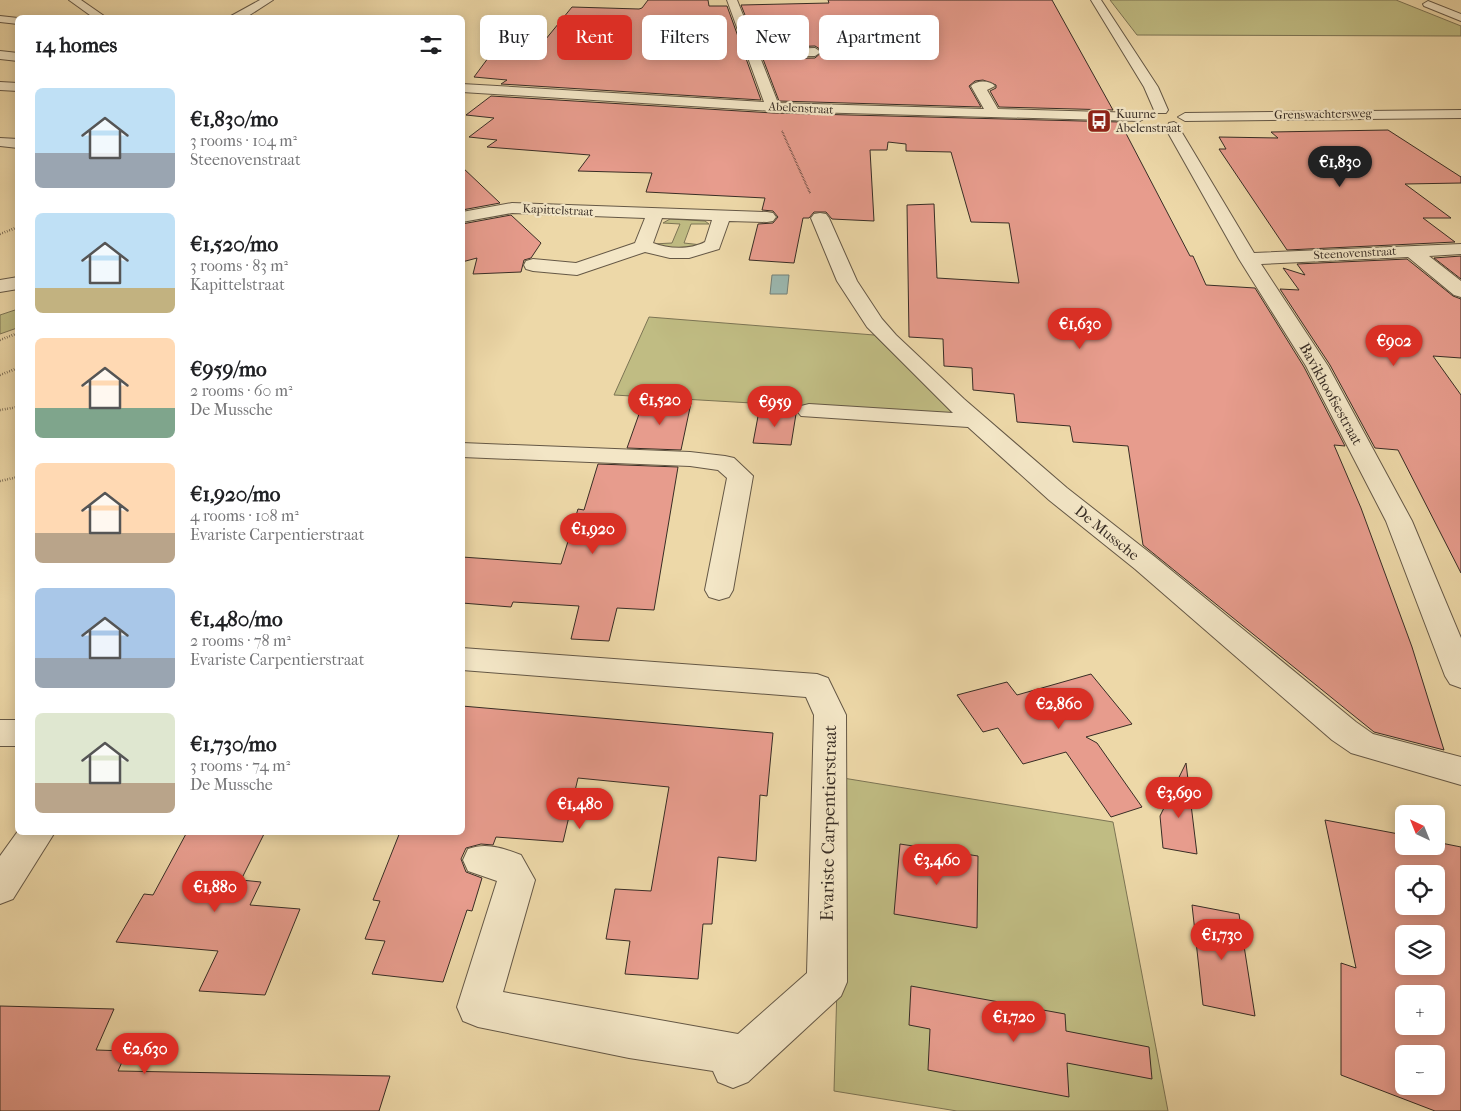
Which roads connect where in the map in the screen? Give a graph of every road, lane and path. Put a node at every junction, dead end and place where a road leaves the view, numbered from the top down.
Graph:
1 (74, 0) edge
2 (268, 0) edge
3 (732, 0) edge
4 (1096, 0) edge
5 (1428, 4) dead end
6 (97, 15) edge
7 (239, 15) edge
8 (737, 15) edge
9 (1461, 18) edge
10 (0, 19) edge
11 (15, 20) edge
12 (809, 52) edge
13 (814, 52) dead end
14 (0, 55) edge
15 (15, 56) edge
16 (753, 60) edge
17 (0, 86) edge
18 (988, 86) dead end
19 (15, 87) edge
20 (465, 88) edge
21 (773, 107) junction
22 (994, 114) junction
23 (1461, 114) edge
24 (1162, 120) junction
25 (0, 142) edge
26 (15, 144) edge
27 (655, 214) junction
28 (722, 216) junction
29 (465, 217) edge
30 (766, 217) dead end
31 (820, 218) joint
32 (15, 228) edge
33 (0, 234) edge
34 (645, 246) junction
35 (1461, 249) edge
36 (1412, 251) junction
37 (1248, 259) junction
38 (533, 265) dead end
39 (15, 284) edge
40 (0, 286) edge
41 (1461, 291) edge
42 (15, 334) edge
43 (0, 340) edge
44 (15, 369) edge
45 (0, 375) edge
46 (15, 408) edge
47 (0, 410) edge
48 (809, 411) dead end
49 (972, 419) junction
50 (465, 450) edge
51 (15, 478) edge
52 (0, 481) edge
53 (719, 590) dead end
54 (465, 659) edge
55 (1458, 659) edge
56 (0, 733) edge
57 (15, 734) edge
58 (1461, 771) edge
59 (35, 835) edge
60 (481, 860) dead end
61 (0, 887) edge

1 - 6 street
2 - 7 street
3 - 8 street
4 - 24 street, Bavikhoofsestraat
5 - 9 street
10 - 11 street
12 - 13 street
14 - 15 street
16 - 21 street
17 - 19 street
18 - 22 street
20 - 21 street, Abelenstraat
21 - 22 street, Abelenstraat
21 - 31 path
22 - 24 street, Abelenstraat
23 - 24 street, Grenswachtersweg
24 - 37 street, Bavikhoofsestraat
25 - 26 street
27 - 28 street, Kapittelstraat
27 - 29 street, Kapittelstraat
27 - 34 street
28 - 30 street, Kapittelstraat
28 - 34 street
31 - 49 street, De Mussche
32 - 33 path
34 - 38 street
35 - 36 street, Steenovenstraat
36 - 37 street, Steenovenstraat
36 - 41 street
37 - 55 street, Bavikhoofsestraat
39 - 40 street
42 - 43 path
44 - 45 path
46 - 47 path
48 - 49 street
49 - 58 street, De Mussche
50 - 53 street
51 - 52 path
54 - 60 street, Evariste Carpentierstraat
56 - 57 street
59 - 61 street

